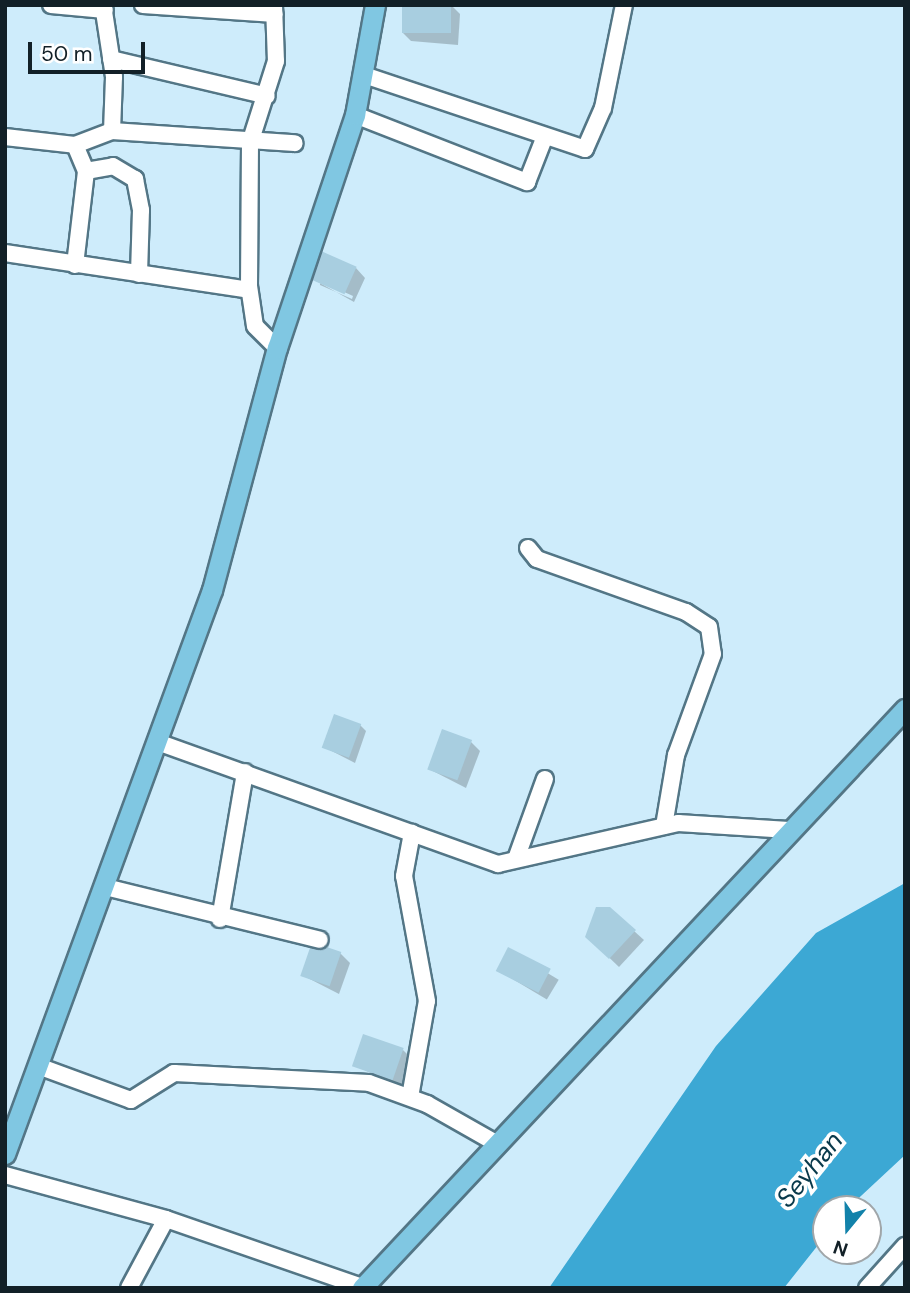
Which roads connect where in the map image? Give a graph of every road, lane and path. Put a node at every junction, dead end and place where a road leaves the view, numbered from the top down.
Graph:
1 (51, 5) edge
2 (143, 5) edge
3 (375, 5) edge
4 (624, 5) edge
5 (104, 8) edge
6 (274, 10) edge
7 (111, 59) junction
8 (364, 75) junction
9 (267, 96) junction
10 (355, 115) junction
11 (112, 131) junction
12 (545, 136) junction
13 (5, 137) edge
14 (250, 143) junction
15 (295, 143) dead end
16 (75, 145) junction
17 (86, 171) junction
18 (5, 253) edge
19 (75, 265) junction
20 (139, 274) junction
21 (249, 290) junction
22 (277, 348) junction
23 (528, 548) dead end
24 (905, 709) edge
25 (160, 744) junction
26 (245, 772) junction
27 (545, 779) dead end
28 (663, 826) junction
29 (789, 830) junction
30 (412, 832) junction
31 (516, 859) junction
32 (105, 887) junction
33 (220, 919) junction
34 (320, 940) dead end
35 (38, 1066) junction
36 (410, 1097) junction
37 (494, 1142) junction
38 (5, 1154) edge
39 (5, 1175) edge
40 (166, 1219) junction
41 (904, 1250) edge
42 (362, 1287) edge
43 (129, 1288) edge
44 (867, 1288) edge

1 - 5 street
2 - 6 street
3 - 8 main road
4 - 12 street
5 - 7 street
6 - 9 street
7 - 9 street
7 - 11 street
8 - 10 main road
8 - 12 street
9 - 14 street
10 - 12 street
10 - 22 main road
11 - 14 street
11 - 16 street
13 - 16 street
14 - 15 street
14 - 21 street
16 - 17 street
17 - 19 street
17 - 20 street
18 - 19 street
19 - 20 street
20 - 21 street
21 - 22 street
22 - 25 main road
23 - 28 street
24 - 29 main road
25 - 26 street
25 - 32 main road
26 - 30 street
26 - 33 street
27 - 31 street
28 - 29 street
28 - 31 street
29 - 37 main road
30 - 31 street
30 - 36 street
32 - 33 street
32 - 35 main road
33 - 34 street
35 - 36 street
35 - 38 main road
36 - 37 street
37 - 42 main road
39 - 40 street
40 - 42 street
40 - 43 street
41 - 44 street

